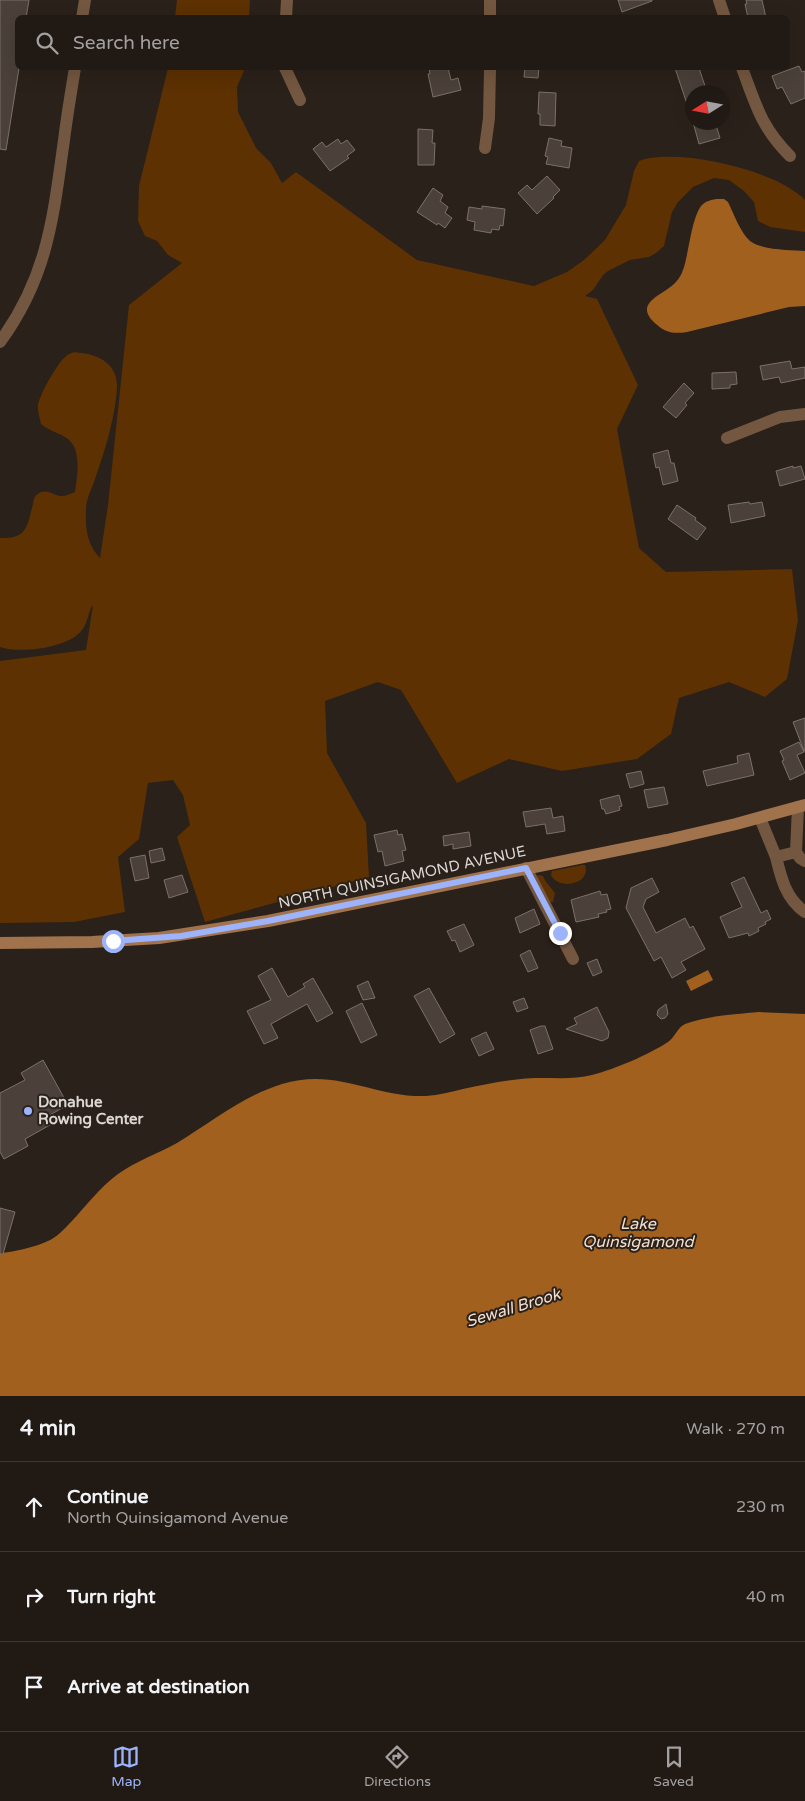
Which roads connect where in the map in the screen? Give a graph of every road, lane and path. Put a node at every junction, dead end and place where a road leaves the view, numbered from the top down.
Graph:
1 (85, 0) edge
2 (287, 0) edge
3 (490, 0) edge
4 (719, 0) edge
5 (82, 15) edge
6 (286, 15) edge
7 (490, 15) edge
8 (723, 15) edge
9 (75, 70) edge
10 (286, 70) edge
11 (490, 70) edge
12 (743, 70) edge
13 (300, 100) dead end
14 (485, 148) dead end
15 (790, 156) dead end
16 (0, 342) edge
17 (805, 414) edge
18 (727, 438) dead end
19 (801, 806) edge
20 (760, 818) junction
21 (800, 856) edge
22 (776, 857) junction
23 (526, 868) junction
24 (805, 912) edge
25 (0, 943) edge
26 (573, 959) dead end

1 - 5 street
2 - 6 street
3 - 7 street
4 - 8 street
9 - 16 street
10 - 13 street
11 - 14 street
12 - 15 street
17 - 18 street
19 - 20 main road, NORTH QUINSIGAMOND AVENUE
19 - 21 street
20 - 22 street
20 - 23 main road, NORTH QUINSIGAMOND AVENUE
21 - 22 street
22 - 24 street
23 - 25 main road, NORTH QUINSIGAMOND AVENUE
23 - 26 street

